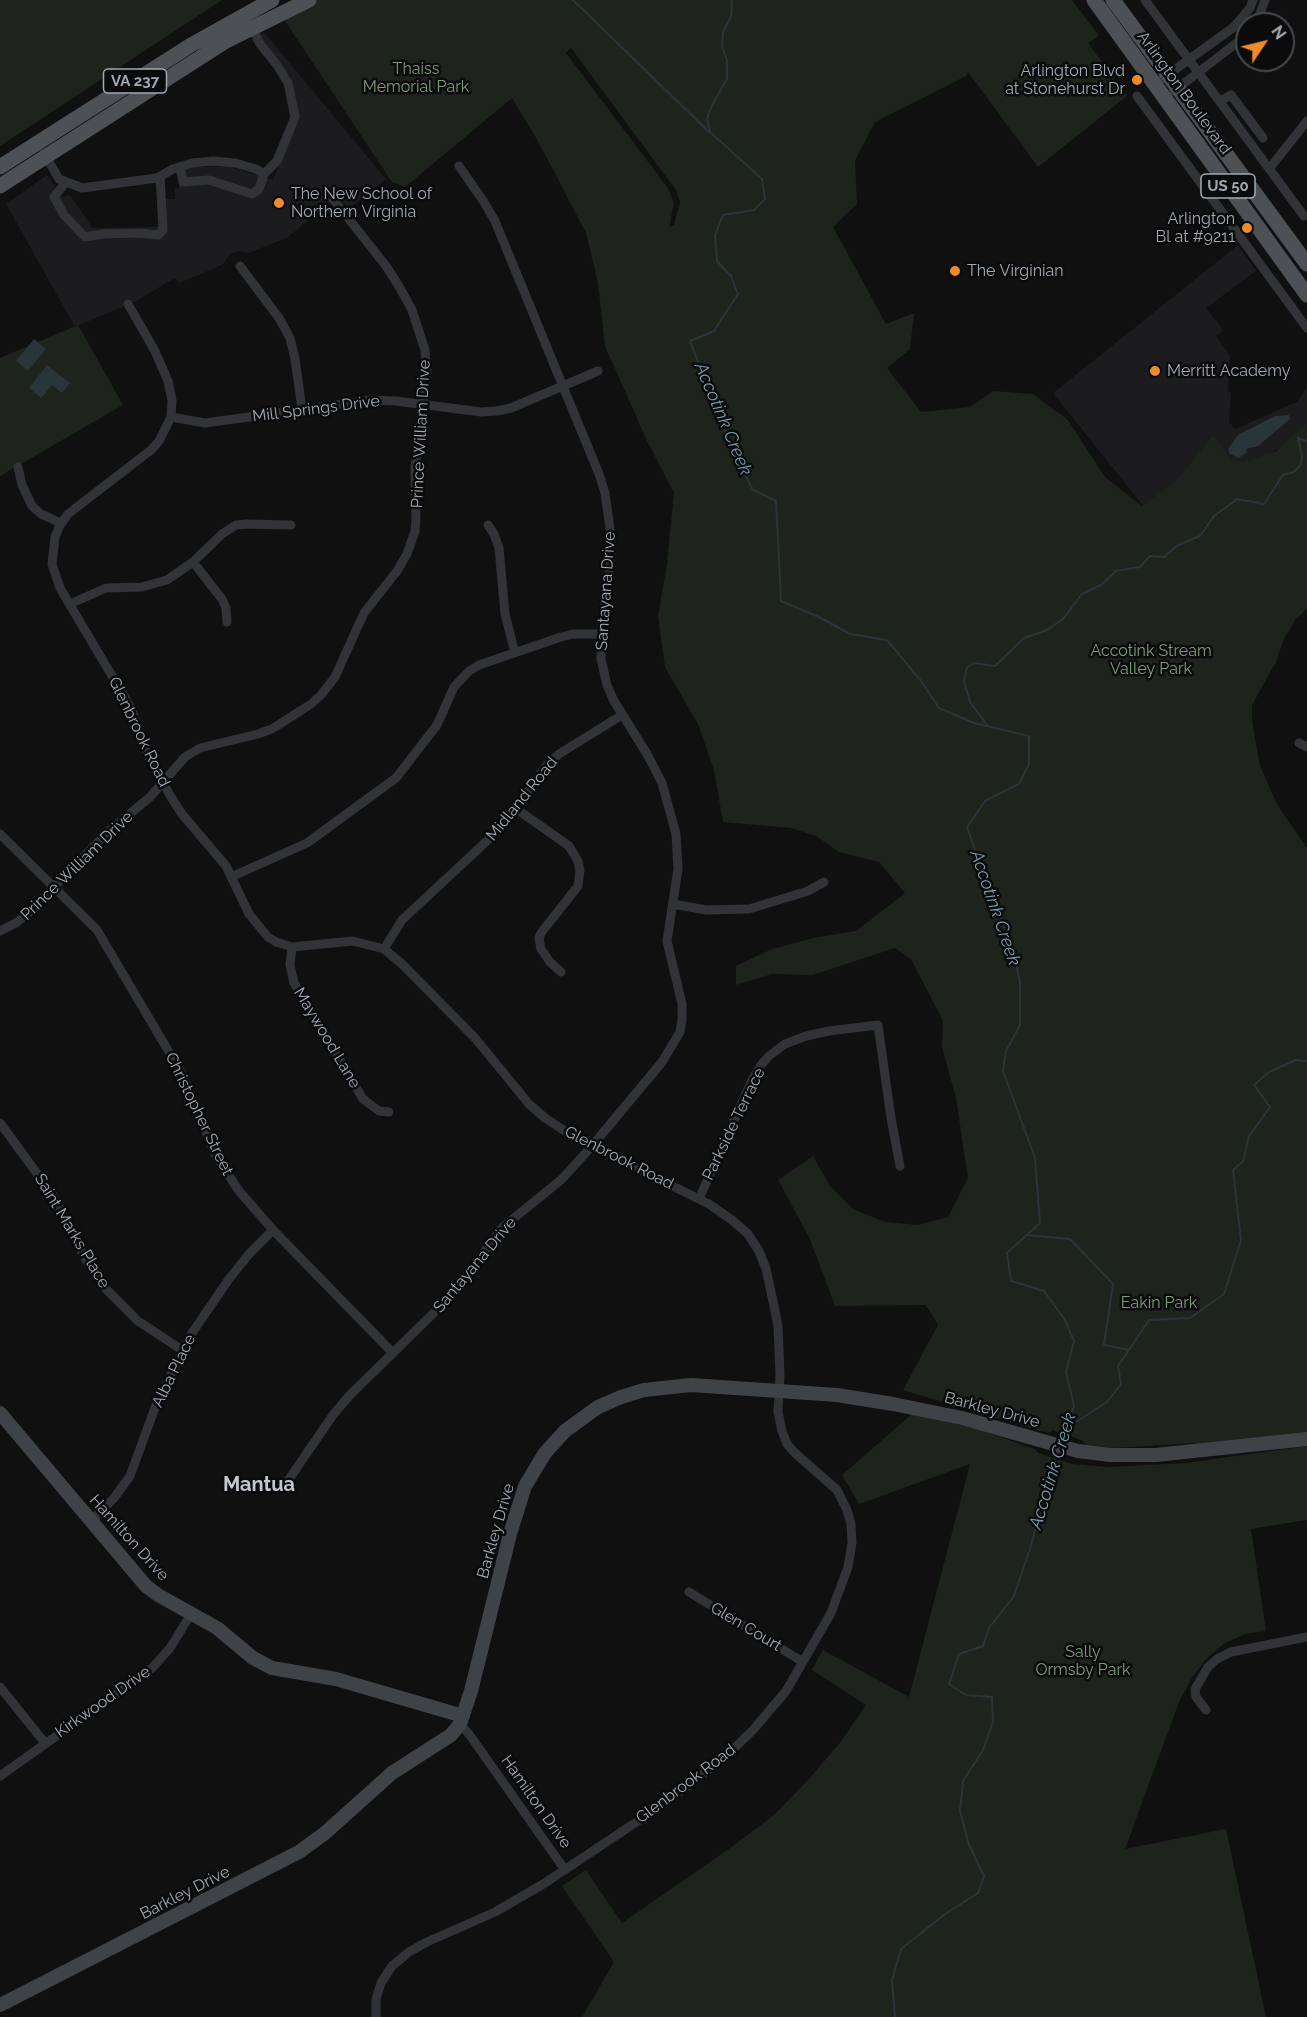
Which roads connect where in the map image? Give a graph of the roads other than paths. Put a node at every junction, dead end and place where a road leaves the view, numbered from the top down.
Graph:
1 (272, 0) edge
2 (309, 0) edge
3 (1094, 0) edge
4 (1113, 0) edge
5 (1145, 0) edge
6 (1253, 0) edge
7 (252, 27) junction
8 (1235, 44) edge
9 (1188, 58) junction
10 (1199, 72) junction
11 (1161, 79) junction
12 (1178, 88) junction
13 (1137, 96) dead end
14 (1165, 97) junction
15 (1220, 101) junction
16 (1307, 121) edge
17 (1263, 138) dead end
18 (42, 150) junction
19 (459, 166) dead end
20 (0, 167) edge
21 (180, 167) junction
22 (1269, 169) junction
23 (264, 174) junction
24 (160, 176) junction
25 (66, 182) junction
26 (0, 186) edge
27 (333, 199) dead end
28 (1304, 216) dead end
29 (1307, 264) edge
30 (240, 266) dead end
31 (1307, 295) edge
32 (128, 304) dead end
33 (1307, 328) edge
34 (598, 371) dead end
35 (563, 386) junction
36 (423, 404) junction
37 (302, 409) junction
38 (171, 417) junction
39 (18, 467) dead end
40 (61, 523) junction
41 (291, 525) dead end
42 (488, 525) dead end
43 (193, 562) junction
44 (70, 604) junction
45 (227, 622) dead end
46 (601, 634) junction
47 (515, 653) junction
48 (622, 715) junction
49 (163, 782) junction
50 (516, 808) junction
51 (0, 834) edge
52 (231, 877) junction
53 (824, 882) dead end
54 (54, 886) junction
55 (673, 904) junction
56 (0, 931) edge
57 (292, 947) junction
58 (384, 949) junction
59 (561, 972) dead end
60 (389, 1112) dead end
61 (0, 1123) edge
62 (592, 1146) junction
63 (900, 1166) dead end
64 (699, 1199) junction
65 (273, 1230) junction
66 (182, 1350) junction
67 (392, 1352) junction
68 (779, 1390) junction
69 (0, 1413) edge
70 (1307, 1439) edge
71 (283, 1488) dead end
72 (91, 1521) junction
73 (688, 1592) dead end
74 (191, 1614) junction
75 (1307, 1637) edge
76 (803, 1662) junction
77 (0, 1687) edge
78 (1206, 1710) dead end
79 (462, 1720) junction
80 (45, 1743) junction
81 (0, 1776) edge
82 (565, 1870) junction
83 (0, 2005) edge
84 (376, 2017) edge

1 - 18 main road, VA 237
2 - 7 main road, VA 237
3 - 11 main road, Arlington Boulevard / US 50
4 - 11 main road, Arlington Boulevard / US 50
5 - 9 street
6 - 9 street
7 - 18 main road, VA 237
7 - 23 street
8 - 10 street
9 - 10 street
9 - 11 street
10 - 12 street
10 - 15 street
11 - 12 main road, Arlington Boulevard / US 50
11 - 14 main road, Arlington Boulevard / US 50
12 - 14 street
12 - 29 main road, Arlington Boulevard / US 50
13 - 33 street
14 - 31 main road, Arlington Boulevard / US 50
15 - 17 street
15 - 22 street
16 - 22 street
18 - 20 main road, VA 237
18 - 25 street
18 - 26 main road, VA 237
19 - 35 street, Santayana Drive
21 - 23 street
21 - 23 street
21 - 24 street
22 - 28 street
24 - 25 street
24 - 25 street
27 - 36 street, Prince William Drive
30 - 37 street
32 - 38 street
34 - 35 street, Mill Springs Drive
35 - 36 street, Mill Springs Drive
35 - 46 street, Santayana Drive
36 - 37 street, Mill Springs Drive
36 - 49 street, Prince William Drive
37 - 38 street, Mill Springs Drive
38 - 40 street, Glenbrook Road
39 - 40 street
40 - 44 street, Glenbrook Road
41 - 43 street
42 - 47 street
43 - 44 street
43 - 45 street
44 - 49 street, Glenbrook Road
46 - 47 street
46 - 48 street, Santayana Drive
47 - 52 street
48 - 50 street, Midland Road
48 - 55 street, Santayana Drive
49 - 52 street, Glenbrook Road
49 - 54 street, Prince William Drive
50 - 58 street, Midland Road
50 - 59 street
51 - 54 street, Christopher Street
52 - 57 street, Glenbrook Road
53 - 55 street
54 - 56 street, Prince William Drive
54 - 65 street, Christopher Street
55 - 62 street, Santayana Drive
57 - 58 street, Glenbrook Road
57 - 60 street, Maywood Lane
58 - 62 street, Glenbrook Road
61 - 66 street, Saint Marks Place
62 - 64 street, Glenbrook Road
62 - 67 street, Santayana Drive
63 - 64 street, Parkside Terrace
64 - 68 street, Glenbrook Road
65 - 66 street, Alba Place
65 - 67 street, Christopher Street
66 - 72 street, Alba Place
67 - 71 street, Santayana Drive
68 - 70 street, Barkley Drive
68 - 76 street, Glenbrook Road
68 - 79 street, Barkley Drive
69 - 72 street, Hamilton Drive
72 - 74 street, Hamilton Drive
73 - 76 street, Glen Court
74 - 79 street, Hamilton Drive
74 - 80 street, Kirkwood Drive
75 - 78 street
76 - 82 street, Glenbrook Road
77 - 80 street
79 - 82 street, Hamilton Drive
79 - 83 street, Barkley Drive
80 - 81 street, Kirkwood Drive
82 - 84 street, Glenbrook Road

